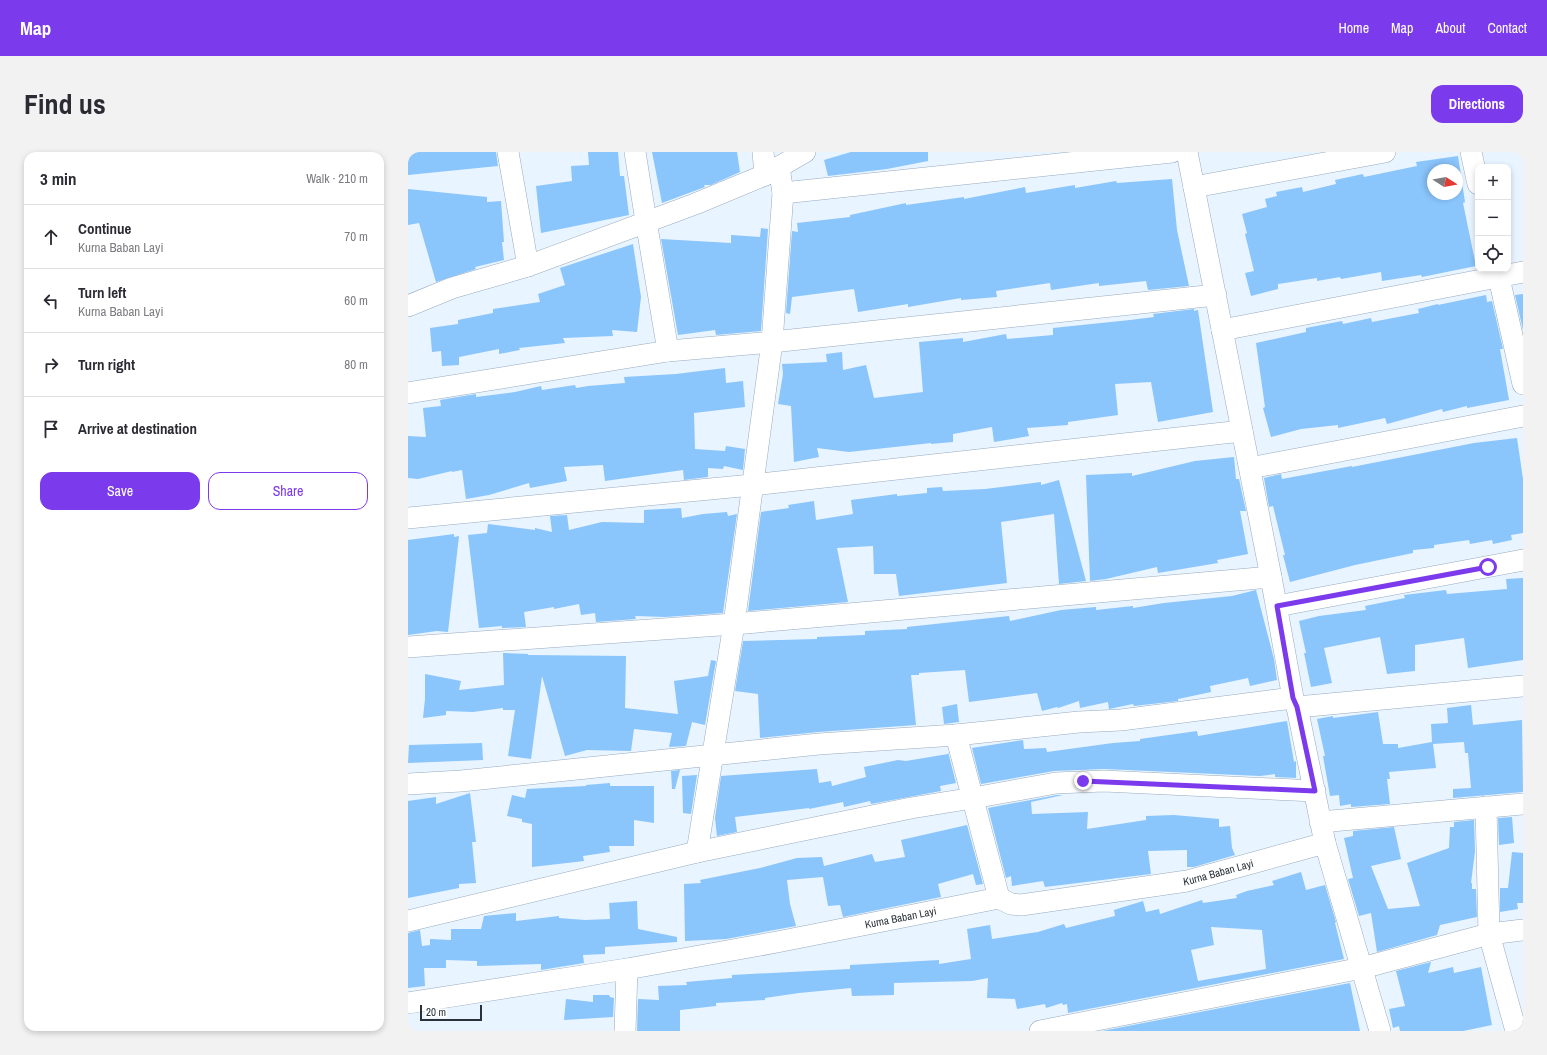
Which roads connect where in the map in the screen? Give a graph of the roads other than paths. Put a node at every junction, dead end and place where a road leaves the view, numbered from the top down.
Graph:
1 (508, 152) edge
2 (635, 152) edge
3 (763, 152) edge
4 (805, 152) edge
5 (1172, 152) edge
6 (1187, 152) edge
7 (1385, 152) edge
8 (1471, 152) edge
9 (1475, 170) edge
10 (772, 171) junction
11 (1194, 187) junction
12 (783, 193) junction
13 (646, 222) junction
14 (528, 266) junction
15 (1523, 272) edge
16 (1498, 273) edge
17 (1216, 295) junction
18 (408, 306) edge
19 (1222, 330) junction
20 (772, 342) junction
21 (668, 351) junction
22 (1523, 384) edge
23 (408, 393) edge
24 (1523, 416) edge
25 (1242, 431) junction
26 (1250, 468) junction
27 (752, 484) junction
28 (408, 518) edge
29 (1523, 560) edge
30 (1271, 576) junction
31 (1277, 606) junction
32 (734, 624) junction
33 (408, 647) edge
34 (1523, 686) edge
35 (1295, 702) junction
36 (956, 735) junction
37 (713, 755) junction
38 (408, 784) edge
39 (1315, 791) junction
40 (973, 798) junction
41 (1523, 804) edge
42 (1486, 807) junction
43 (1320, 822) junction
44 (1325, 843) junction
45 (697, 852) junction
46 (999, 898) junction
47 (408, 921) edge
48 (1523, 930) edge
49 (1489, 934) junction
50 (1362, 968) junction
51 (627, 969) junction
52 (408, 1003) edge
53 (625, 1031) edge
54 (1040, 1031) edge
55 (1380, 1031) edge
56 (1516, 1031) edge

1 - 14 street
2 - 13 street
3 - 10 street
4 - 10 street
5 - 12 street
6 - 11 street
7 - 11 street
8 - 9 street
10 - 12 street
10 - 13 street
11 - 17 street
12 - 20 street
13 - 14 street
13 - 21 street
14 - 18 street
15 - 16 street
16 - 19 street
16 - 22 street
17 - 19 street
17 - 20 street
19 - 25 street
20 - 21 street
20 - 27 street
21 - 23 street
24 - 26 street
25 - 26 street
25 - 27 street
26 - 30 street
27 - 28 street
27 - 32 street
29 - 31 street
30 - 31 street
30 - 32 street
31 - 35 street
32 - 33 street
32 - 37 street
34 - 35 street
35 - 36 street
35 - 39 street
36 - 37 street
36 - 40 street
37 - 38 street
37 - 45 street
39 - 40 street
39 - 43 street
40 - 45 street
40 - 46 street
41 - 42 street
42 - 43 street
42 - 49 street
43 - 44 street
44 - 46 street, Kurna Baban Layi
44 - 50 street
45 - 47 street
46 - 51 street, Kurna Baban Layi
48 - 49 street
49 - 50 street
49 - 56 street
50 - 54 street
50 - 55 street
51 - 52 street, Kurna Baban Layi
51 - 53 street

